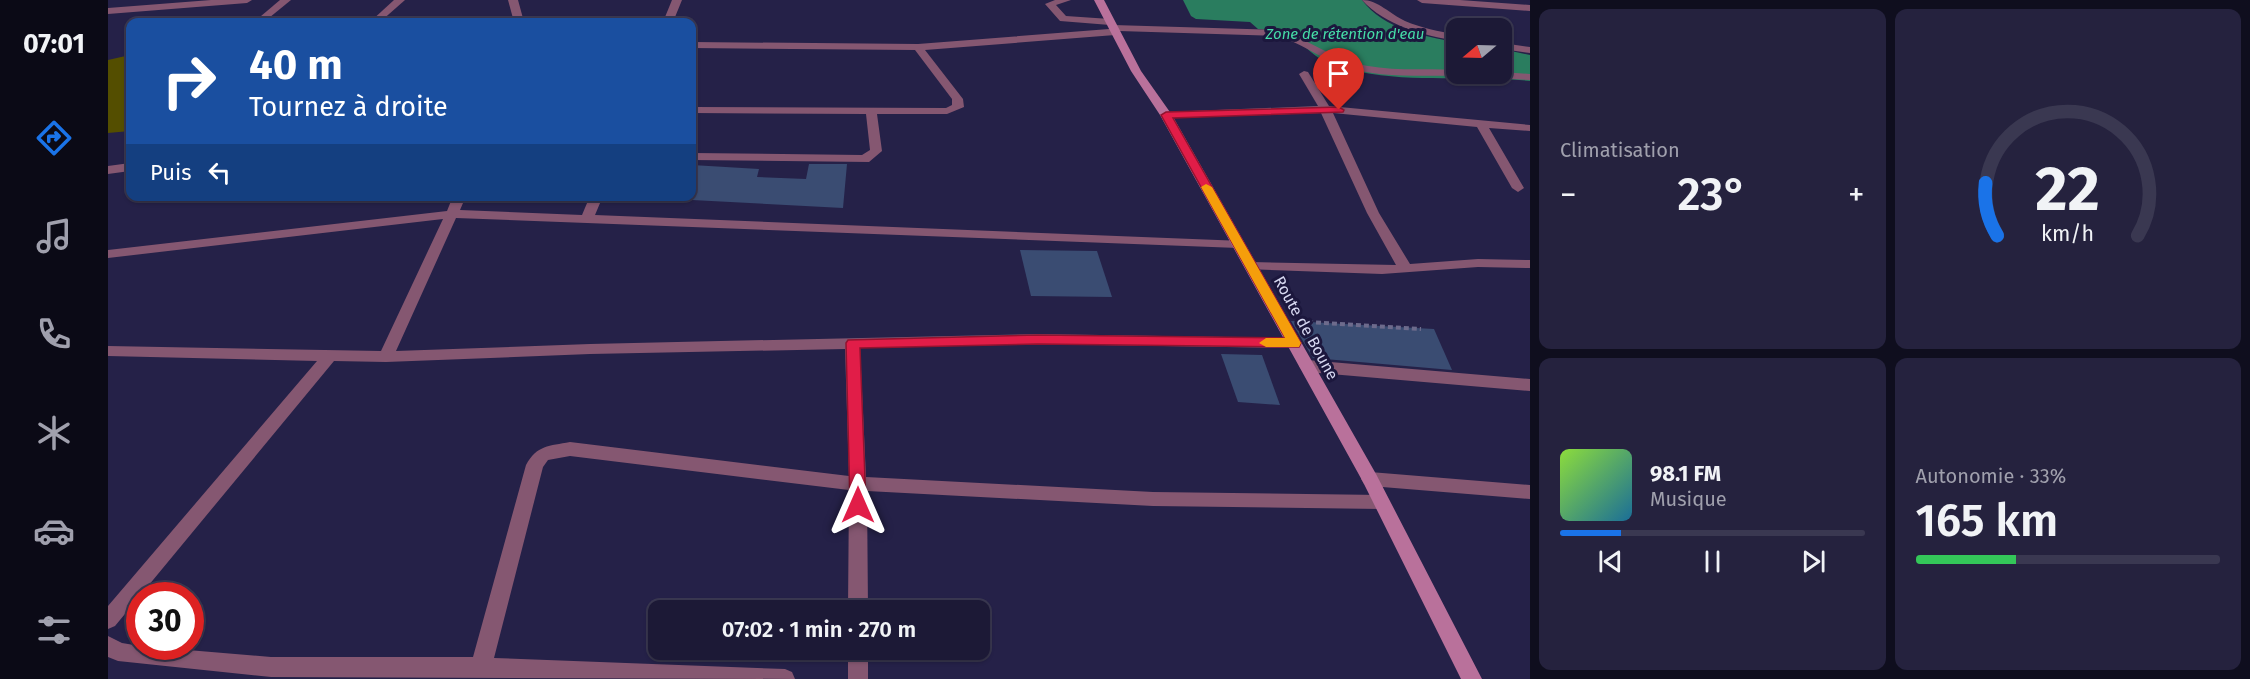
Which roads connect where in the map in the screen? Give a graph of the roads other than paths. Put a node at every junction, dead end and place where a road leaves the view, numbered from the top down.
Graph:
1 (121, 0) edge
2 (247, 0) edge
3 (286, 0) edge
4 (400, 0) edge
5 (513, 0) edge
6 (677, 0) edge
7 (1066, 0) edge
8 (1099, 0) edge
9 (1367, 0) edge
10 (1422, 0) edge
11 (1473, 2) edge
12 (1530, 8) edge
13 (108, 10) edge
14 (264, 18) edge
15 (380, 18) edge
16 (518, 18) edge
17 (670, 18) edge
18 (1113, 27) junction
19 (1446, 36) edge
20 (696, 45) edge
21 (918, 47) junction
22 (1512, 47) edge
23 (1530, 50) edge
24 (1446, 73) edge
25 (1304, 74) dead end
26 (1512, 76) edge
27 (1530, 77) edge
28 (1325, 109) junction
29 (696, 110) edge
30 (871, 111) junction
31 (1166, 115) junction
32 (1480, 122) junction
33 (1530, 128) edge
34 (696, 157) edge
35 (126, 168) edge
36 (108, 170) edge
37 (1518, 188) dead end
38 (458, 201) edge
39 (595, 201) edge
40 (454, 214) junction
41 (587, 219) junction
42 (1238, 244) junction
43 (108, 254) edge
44 (1530, 264) edge
45 (1251, 266) junction
46 (1406, 269) junction
47 (852, 343) junction
48 (1294, 343) junction
49 (108, 351) edge
50 (329, 357) junction
51 (386, 357) junction
52 (1307, 366) junction
53 (1530, 386) edge
54 (1370, 479) junction
55 (858, 484) junction
56 (1530, 492) edge
57 (1381, 502) junction
58 (858, 600) edge
59 (108, 620) edge
60 (108, 645) edge
61 (858, 660) edge
62 (481, 667) junction
63 (785, 679) edge
64 (858, 679) edge
65 (1472, 679) edge

1 - 13 street
2 - 13 street
3 - 14 street
4 - 15 street
5 - 16 street
6 - 17 street
7 - 18 street
8 - 18 street, Route de Boune
9 - 19 street
10 - 11 street
11 - 12 street
18 - 21 street
18 - 24 street
18 - 31 street, Route de Boune
20 - 21 street
21 - 30 street
22 - 23 street
25 - 28 street
26 - 27 street
28 - 31 street
28 - 32 street
28 - 46 street
29 - 30 street
30 - 34 street
31 - 42 street, Route de Boune
32 - 33 street
32 - 37 street
35 - 36 street
38 - 40 street
39 - 41 street
40 - 41 street
40 - 43 street
40 - 51 street
41 - 42 street
42 - 45 street, Route de Boune
44 - 46 street
45 - 46 street
45 - 48 street, Route de Boune
47 - 48 street
47 - 51 street
47 - 55 street
48 - 52 street, Route de Boune
49 - 50 street
50 - 51 street
50 - 59 street
52 - 53 street
52 - 54 street, Route de Boune
54 - 56 street
54 - 57 street, Route de Boune
55 - 57 street
55 - 58 street
55 - 62 street
57 - 65 street, Route de Boune
60 - 62 street
61 - 64 street
62 - 63 street

